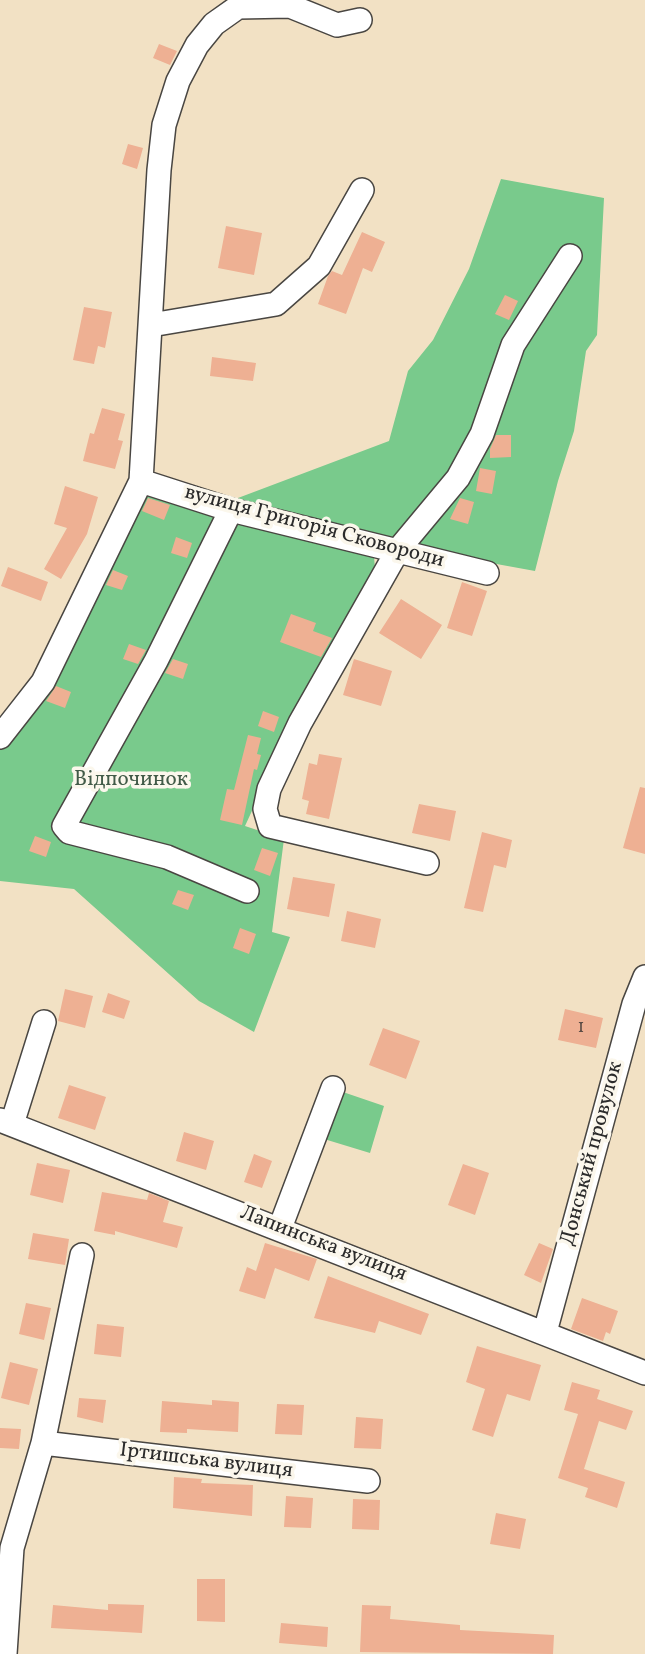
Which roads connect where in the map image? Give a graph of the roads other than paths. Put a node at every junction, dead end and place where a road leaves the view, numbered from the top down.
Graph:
1 (360, 20) dead end
2 (362, 190) dead end
3 (570, 256) dead end
4 (151, 326) junction
5 (141, 481) junction
6 (231, 510) junction
7 (398, 550) junction
8 (487, 573) dead end
9 (0, 737) edge
10 (427, 863) dead end
11 (247, 891) dead end
12 (645, 977) edge
13 (44, 1023) dead end
14 (333, 1088) dead end
15 (6, 1122) edge
16 (280, 1228) junction
17 (82, 1255) dead end
18 (545, 1332) junction
19 (645, 1373) edge
20 (43, 1443) junction
21 (368, 1481) dead end
22 (5, 1654) edge

1 - 4 street
2 - 4 street
3 - 7 street
4 - 5 street
5 - 6 street, вулиця Григорія Сковороди
5 - 9 street
6 - 7 street, вулиця Григорія Сковороди
6 - 11 street
7 - 8 street, вулиця Григорія Сковороди
7 - 10 street
12 - 18 street, Донський провулок
13 - 15 street
14 - 16 street
15 - 16 street, Лапинська вулиця
16 - 18 street, Лапинська вулиця
17 - 20 street
18 - 19 street, Лапинська вулиця
20 - 21 street, Іртишська вулиця
20 - 22 street

